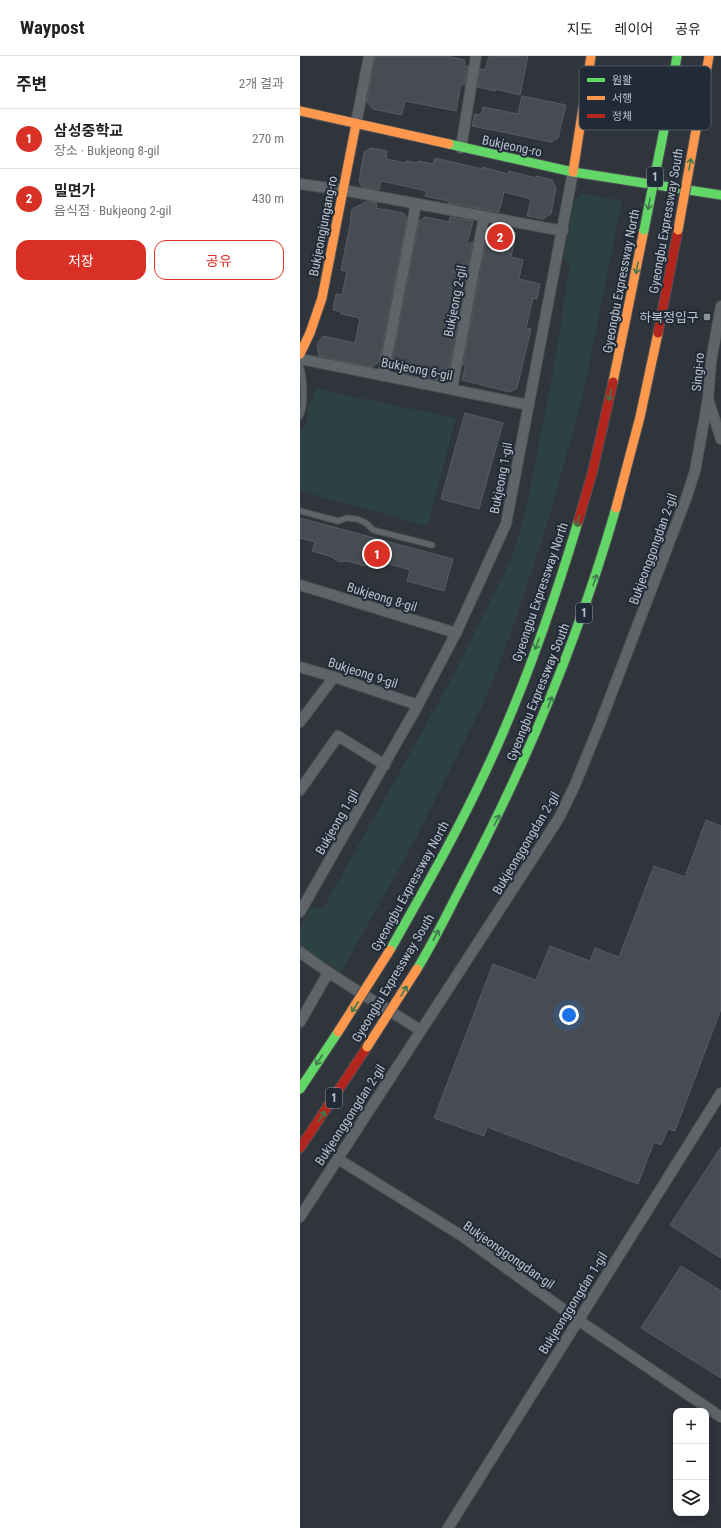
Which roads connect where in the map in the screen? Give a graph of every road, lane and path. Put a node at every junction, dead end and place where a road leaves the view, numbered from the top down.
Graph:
1 (369, 56) edge
2 (476, 56) edge
3 (591, 56) edge
4 (677, 56) edge
5 (709, 56) edge
6 (590, 66) edge
7 (675, 66) edge
8 (707, 66) edge
9 (300, 111) edge
10 (356, 124) junction
11 (580, 130) edge
12 (664, 130) edge
13 (696, 130) edge
14 (461, 148) junction
15 (574, 172) junction
16 (300, 184) edge
17 (343, 190) junction
18 (721, 195) edge
19 (416, 204) junction
20 (484, 217) junction
21 (563, 231) junction
22 (721, 306) edge
23 (300, 354) edge
24 (300, 359) edge
25 (300, 365) edge
26 (383, 376) junction
27 (452, 389) junction
28 (708, 399) junction
29 (529, 405) junction
30 (300, 416) edge
31 (721, 439) edge
32 (300, 510) edge
33 (432, 545) dead end
34 (300, 585) edge
35 (456, 633) junction
36 (300, 667) edge
37 (334, 677) junction
38 (418, 705) junction
39 (300, 722) edge
40 (385, 765) junction
41 (300, 789) edge
42 (300, 912) edge
43 (300, 952) edge
44 (328, 973) junction
45 (303, 1012) edge
46 (300, 1022) edge
47 (420, 1030) junction
48 (300, 1088) edge
49 (721, 1093) edge
50 (300, 1148) edge
51 (338, 1159) junction
52 (300, 1217) edge
53 (578, 1320) junction
54 (721, 1417) edge
55 (448, 1528) edge

1 - 10 street
2 - 14 street
3 - 6 main road
4 -> 7 main road, Gyeongbu Expressway North / 1, bridge
8 -> 5 main road, Gyeongbu Expressway South / 1, bridge
9 - 10 main road, Bukjeong-ro
10 - 14 main road, Bukjeong-ro
10 - 17 main road, Bukjeongjungang-ro
11 - 15 main road
12 -> 48 main road, Gyeongbu Expressway North / 1, bridge
50 -> 13 main road, Gyeongbu Expressway South / 1, bridge
14 - 15 main road, Bukjeong-ro
15 - 18 main road, Bukjeong-ro
15 - 21 street, Bukjeong 1-gil
16 - 17 street
17 - 19 street
17 - 23 main road, Bukjeongjungang-ro
19 - 20 street
19 - 26 street
20 - 21 street
20 - 27 street, Bukjeong 2-gil
21 - 29 street, Bukjeong 1-gil
22 - 28 street, Singi-ro
24 - 26 street, Bukjeong 6-gil
25 - 30 lane
26 - 27 street, Bukjeong 6-gil
27 - 29 street, Bukjeong 6-gil
28 - 31 street, Singi-ro
28 - 47 street, Bukjeonggongdan 2-gil
29 - 35 street, Bukjeong 1-gil
32 - 33 lane
34 - 35 street, Bukjeong 8-gil
35 - 38 street, Bukjeong 1-gil
36 - 37 street, Bukjeong 9-gil
37 - 38 street, Bukjeong 9-gil
37 - 39 street
38 - 40 street, Bukjeong 1-gil
40 - 41 street
40 - 42 street, Bukjeong 1-gil
43 - 44 street
44 - 45 street
44 - 47 street
45 - 46 street
47 - 51 street, Bukjeonggongdan 2-gil
49 - 53 street, Bukjeonggongdan 1-gil
51 - 52 street, Bukjeonggongdan 2-gil
51 - 53 street, Bukjeonggongdan-gil
53 - 54 street, Bukjeonggongdan-gil
53 - 55 street, Bukjeonggongdan 1-gil

